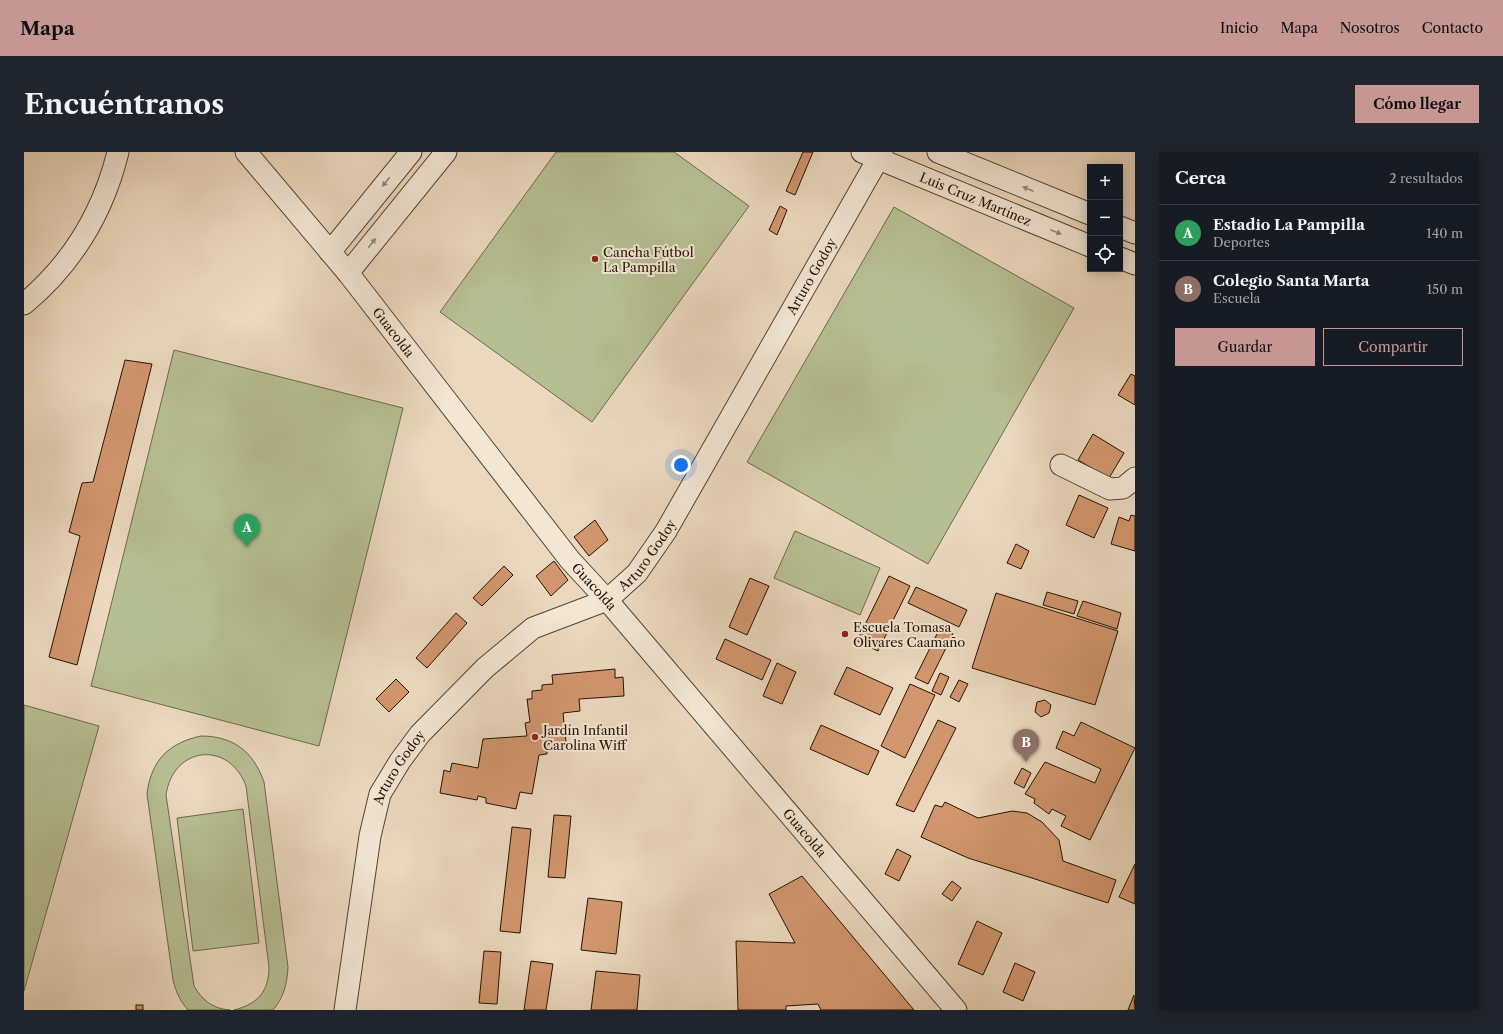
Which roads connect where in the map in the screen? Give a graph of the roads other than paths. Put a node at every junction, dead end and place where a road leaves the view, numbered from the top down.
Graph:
1 (118, 152) edge
2 (246, 152) edge
3 (411, 152) edge
4 (446, 152) edge
5 (938, 152) edge
6 (874, 154) edge
7 (1087, 213) edge
8 (1123, 228) edge
9 (1135, 233) edge
10 (1087, 245) edge
11 (330, 252) junction
12 (1123, 259) edge
13 (1135, 264) edge
14 (348, 273) junction
15 (24, 304) edge
16 (1061, 465) dead end
17 (1135, 478) edge
18 (608, 600) junction
19 (345, 1010) edge
20 (956, 1010) edge

1 - 15 street
2 - 11 street, Guacolda
3 -> 11 street
14 -> 4 street
7 -> 5 street
6 -> 10 street, Luis Cruz Martínez
6 - 18 street, Arturo Godoy
8 - 9 street
11 - 14 street, Guacolda
12 - 13 street
14 - 18 street, Guacolda
16 - 17 street
18 - 19 street, Arturo Godoy
18 - 20 street, Guacolda

